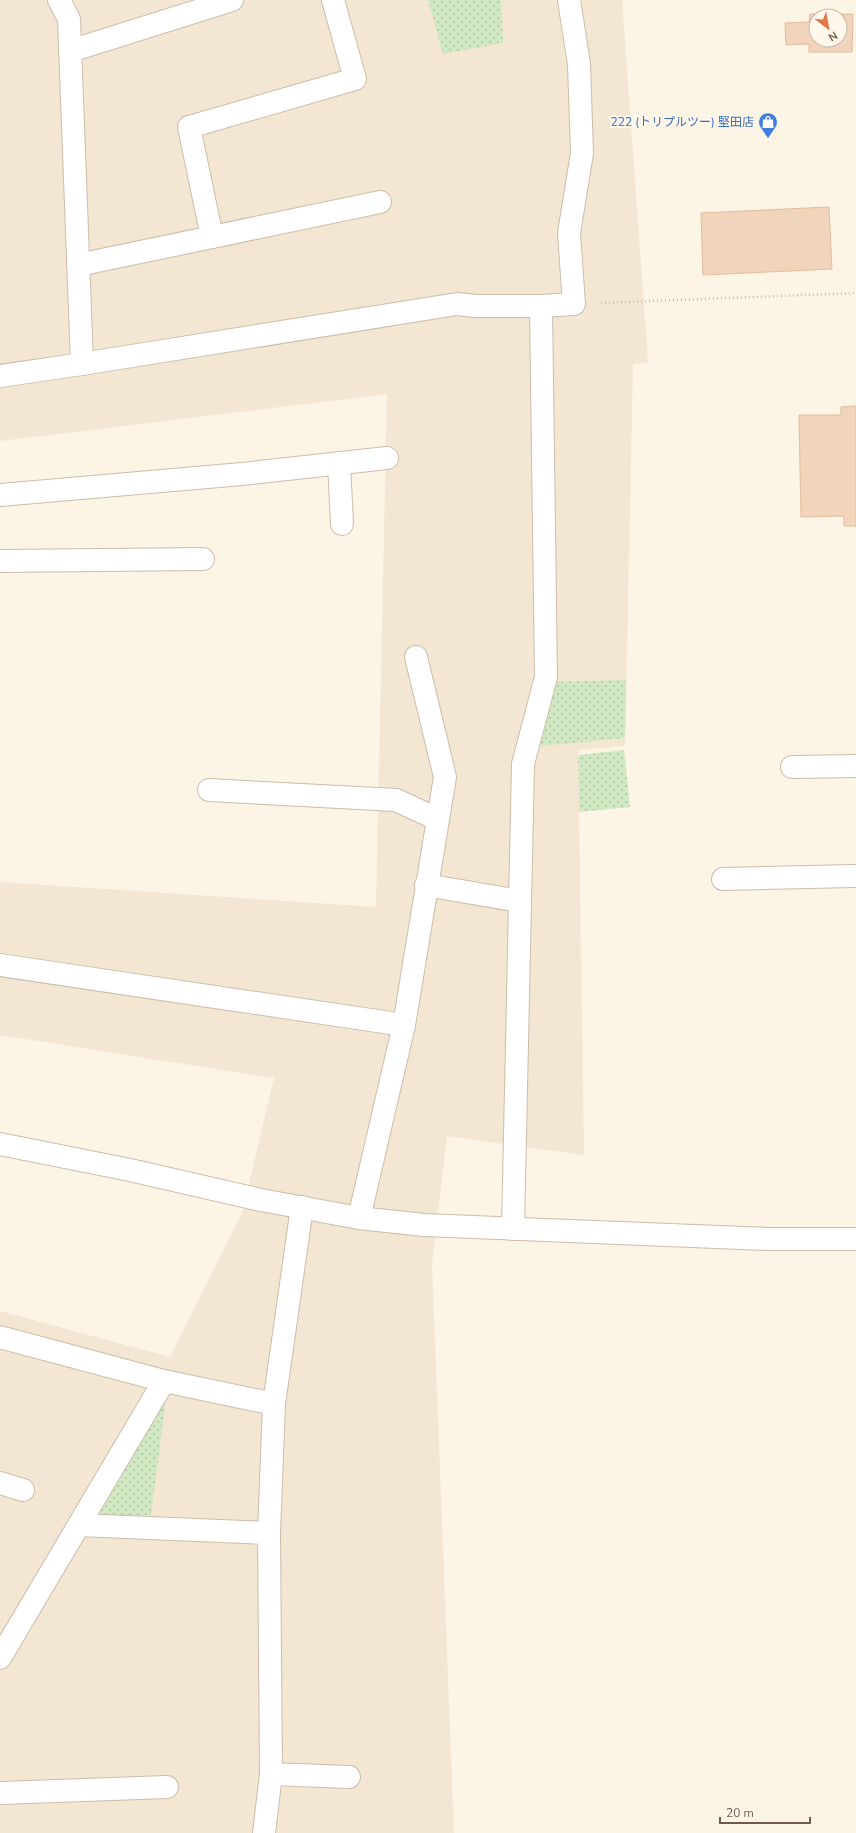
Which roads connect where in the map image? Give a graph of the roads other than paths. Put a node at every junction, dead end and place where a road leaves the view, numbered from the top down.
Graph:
1 (59, 0) edge
2 (232, 0) edge
3 (333, 0) edge
4 (569, 0) edge
5 (70, 51) junction
6 (380, 202) dead end
7 (212, 238) junction
8 (78, 265) junction
9 (541, 306) junction
10 (82, 364) junction
11 (0, 376) edge
12 (387, 458) dead end
13 (339, 463) junction
14 (0, 495) edge
15 (342, 524) dead end
16 (203, 559) dead end
17 (0, 561) edge
18 (416, 657) dead end
19 (856, 766) edge
20 (792, 767) dead end
21 (209, 790) dead end
22 (438, 819) junction
23 (856, 876) edge
24 (723, 879) dead end
25 (426, 885) junction
26 (519, 901) junction
27 (0, 965) edge
28 (404, 1024) junction
29 (0, 1144) edge
30 (302, 1207) junction
31 (359, 1218) junction
32 (513, 1229) junction
33 (856, 1239) edge
34 (0, 1337) edge
35 (164, 1381) junction
36 (274, 1404) junction
37 (0, 1483) edge
38 (23, 1490) dead end
39 (79, 1525) junction
40 (269, 1533) junction
41 (1, 1655) edge
42 (271, 1774) junction
43 (349, 1777) dead end
44 (167, 1787) dead end
45 (0, 1791) edge
46 (264, 1833) edge

1 - 5 street
2 - 5 street
3 - 7 street
4 - 9 street
5 - 8 street
6 - 7 street
7 - 8 street
8 - 10 street
9 - 10 street
9 - 26 street
10 - 11 street
12 - 13 street
13 - 14 street
13 - 15 street
16 - 17 street
18 - 22 street
19 - 20 street
21 - 22 street
22 - 25 street
23 - 24 street
25 - 26 street
25 - 28 street
26 - 32 street
27 - 28 street
28 - 31 street
29 - 30 street
30 - 31 street
30 - 36 street
31 - 32 street
32 - 33 street
34 - 35 street
35 - 36 street
35 - 39 street
36 - 40 street
37 - 38 street
39 - 40 street
39 - 41 street
40 - 42 street
42 - 43 street
42 - 46 street
44 - 45 street

